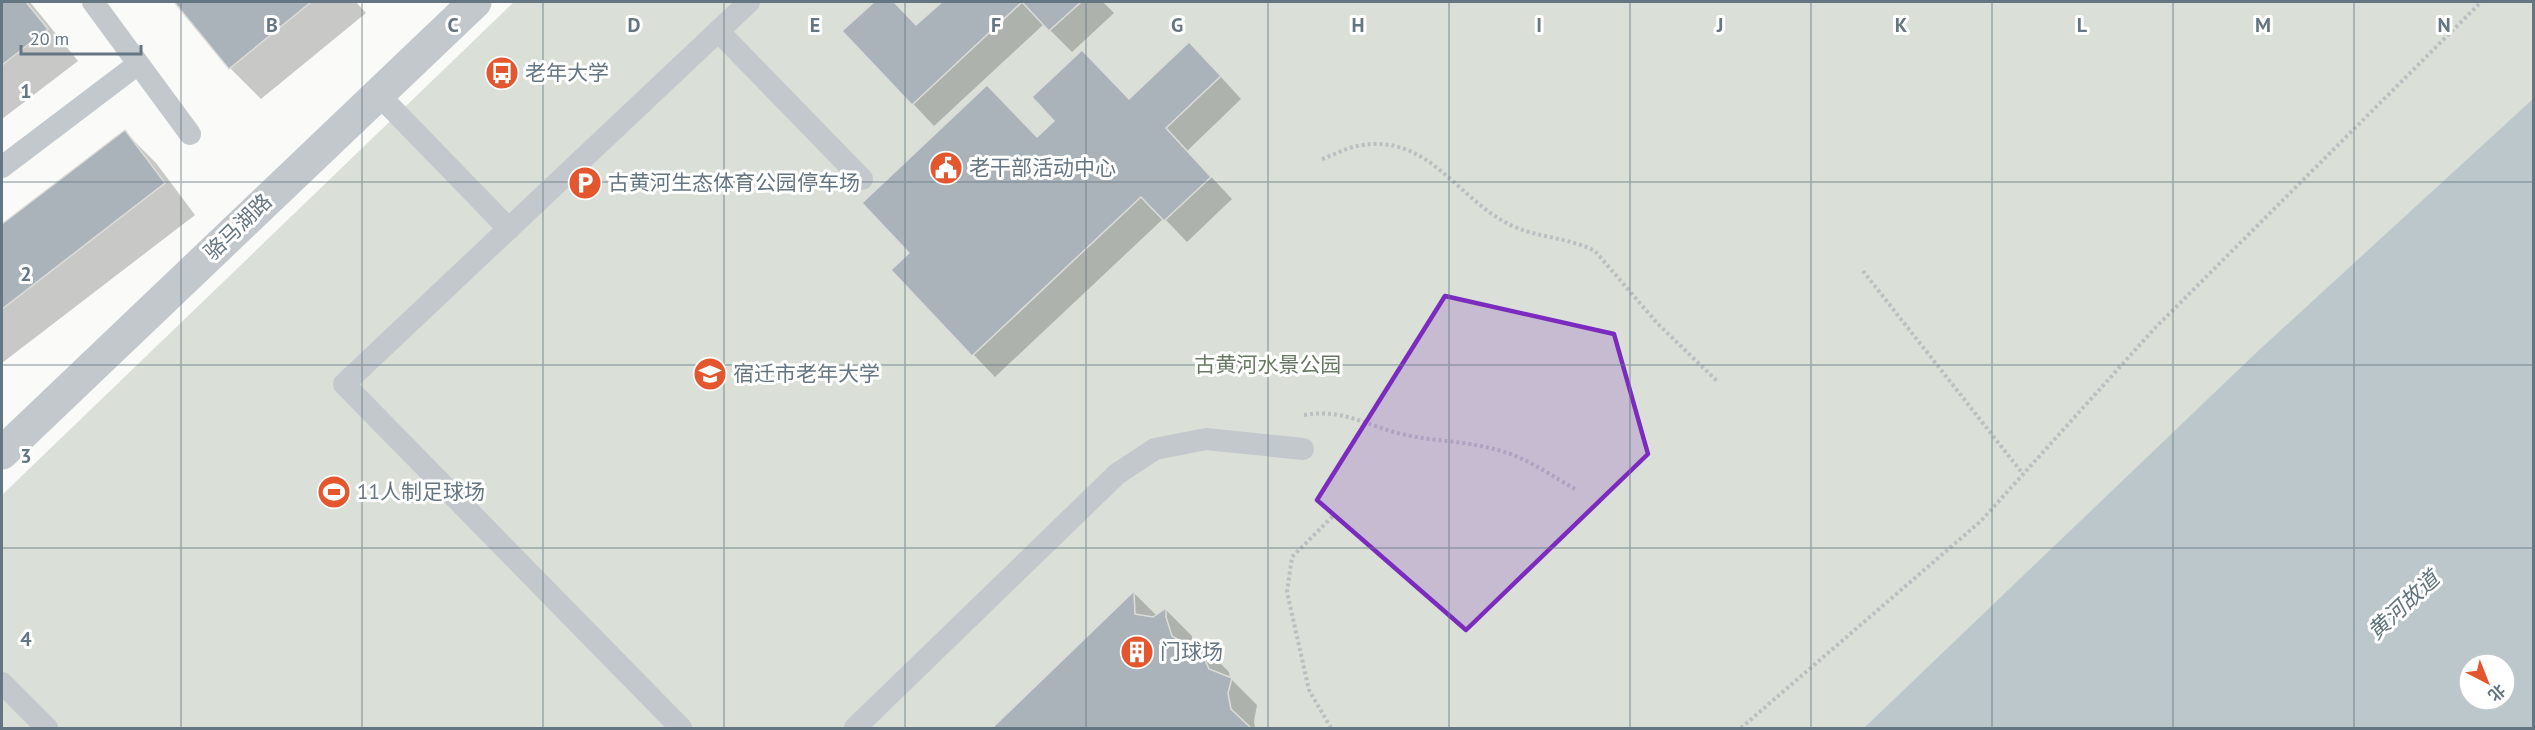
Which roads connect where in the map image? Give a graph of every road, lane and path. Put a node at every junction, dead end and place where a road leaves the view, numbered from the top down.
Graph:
1 (93, 2) edge
2 (475, 2) edge
3 (749, 2) edge
4 (2481, 2) edge
5 (718, 31) junction
6 (138, 64) junction
7 (378, 94) junction
8 (190, 134) dead end
9 (1322, 159) dead end
10 (2, 167) edge
11 (862, 179) dead end
12 (509, 228) junction
13 (1863, 271) dead end
14 (1717, 381) dead end
15 (1304, 415) dead end
16 (1303, 449) dead end
17 (2, 453) edge
18 (2023, 474) junction
19 (1575, 489) dead end
20 (1334, 515) dead end
21 (2, 683) edge
22 (47, 729) edge
23 (681, 729) edge
24 (855, 729) edge
25 (1330, 729) edge
26 (1741, 729) edge

1 - 6 lane
2 - 7 street, 骆马湖路
3 - 5 lane
4 - 18 path
5 - 11 lane
5 - 12 lane
6 - 8 lane
6 - 10 lane
7 - 12 lane
7 - 17 street, 骆马湖路
9 - 14 path
12 - 23 lane
13 - 18 path
15 - 19 path
16 - 24 lane
18 - 26 path
20 - 25 path
21 - 22 lane

